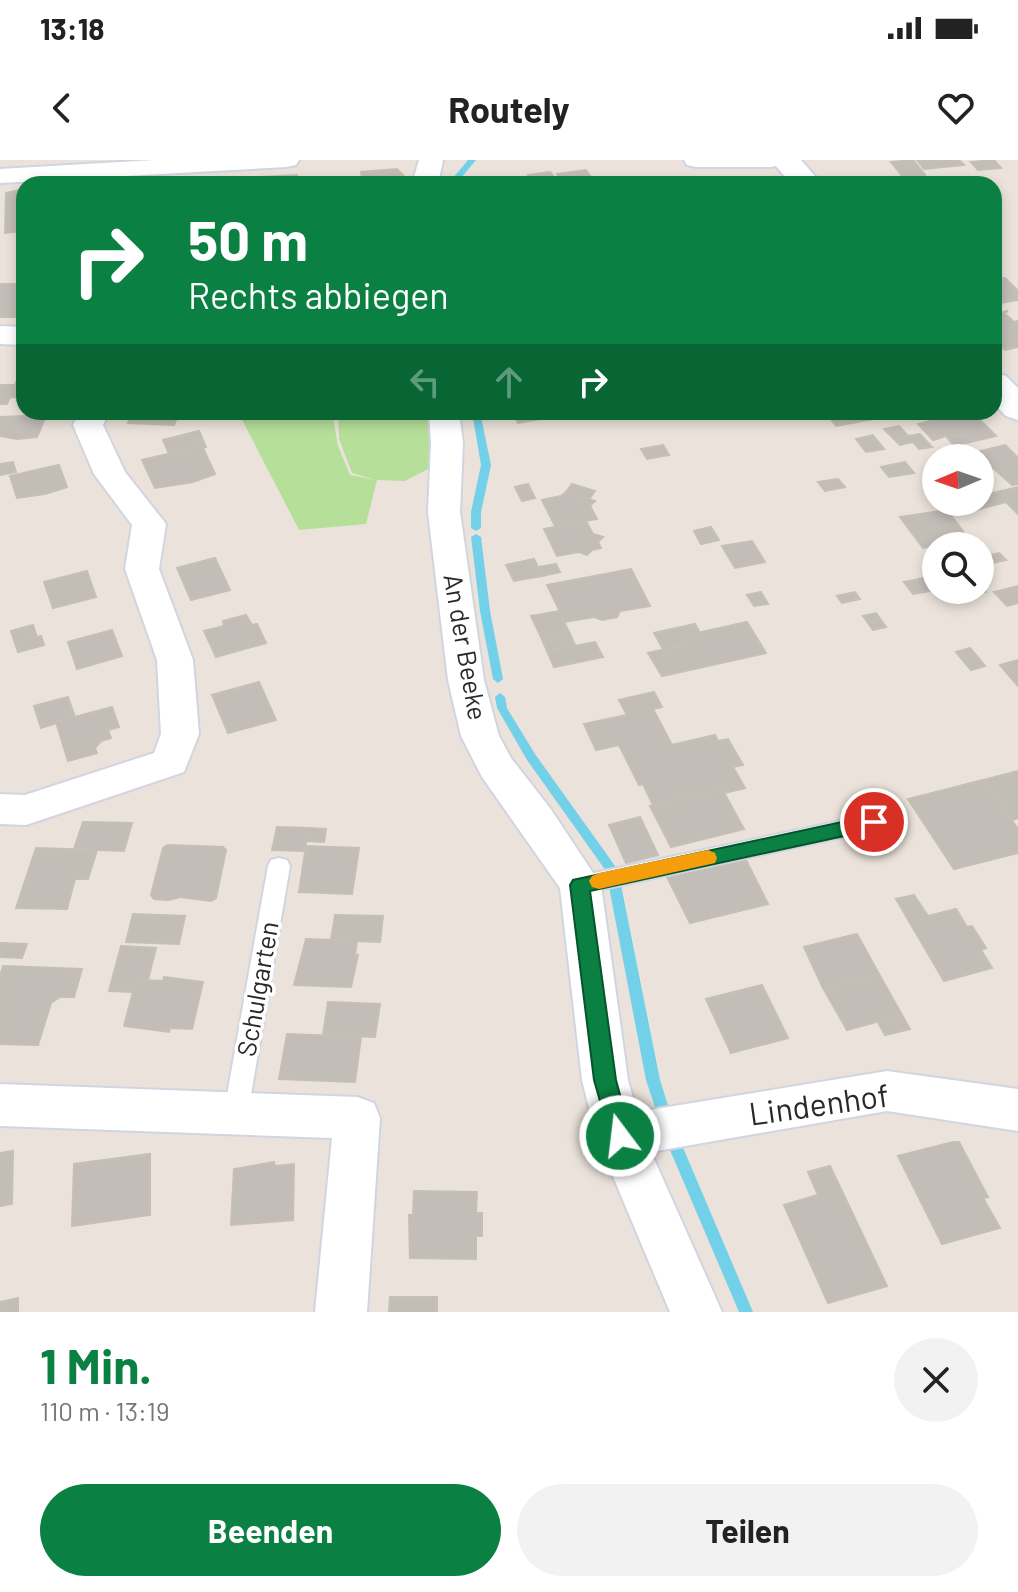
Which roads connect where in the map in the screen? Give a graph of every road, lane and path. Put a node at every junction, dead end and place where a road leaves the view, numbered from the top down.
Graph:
1 (287, 160) edge
2 (696, 160) edge
3 (771, 160) edge
4 (785, 160) edge
5 (0, 176) edge
6 (800, 176) edge
7 (1002, 392) edge
8 (1018, 409) edge
9 (90, 420) edge
10 (445, 420) edge
11 (0, 809) edge
12 (874, 822) dead end
13 (279, 866) dead end
14 (580, 885) junction
15 (0, 1105) edge
16 (1018, 1110) edge
17 (236, 1112) junction
18 (620, 1136) junction
19 (341, 1312) edge
20 (696, 1312) edge

1 - 5 street
2 - 3 street
4 - 6 main road
7 - 8 main road
9 - 11 street
10 - 14 street, An der Beeke
12 - 14 lane
13 - 17 lane, Schulgarten
14 - 18 street, An der Beeke
15 - 17 street
16 - 18 street, Lindenhof
17 - 19 street
18 - 20 street, An der Beeke

